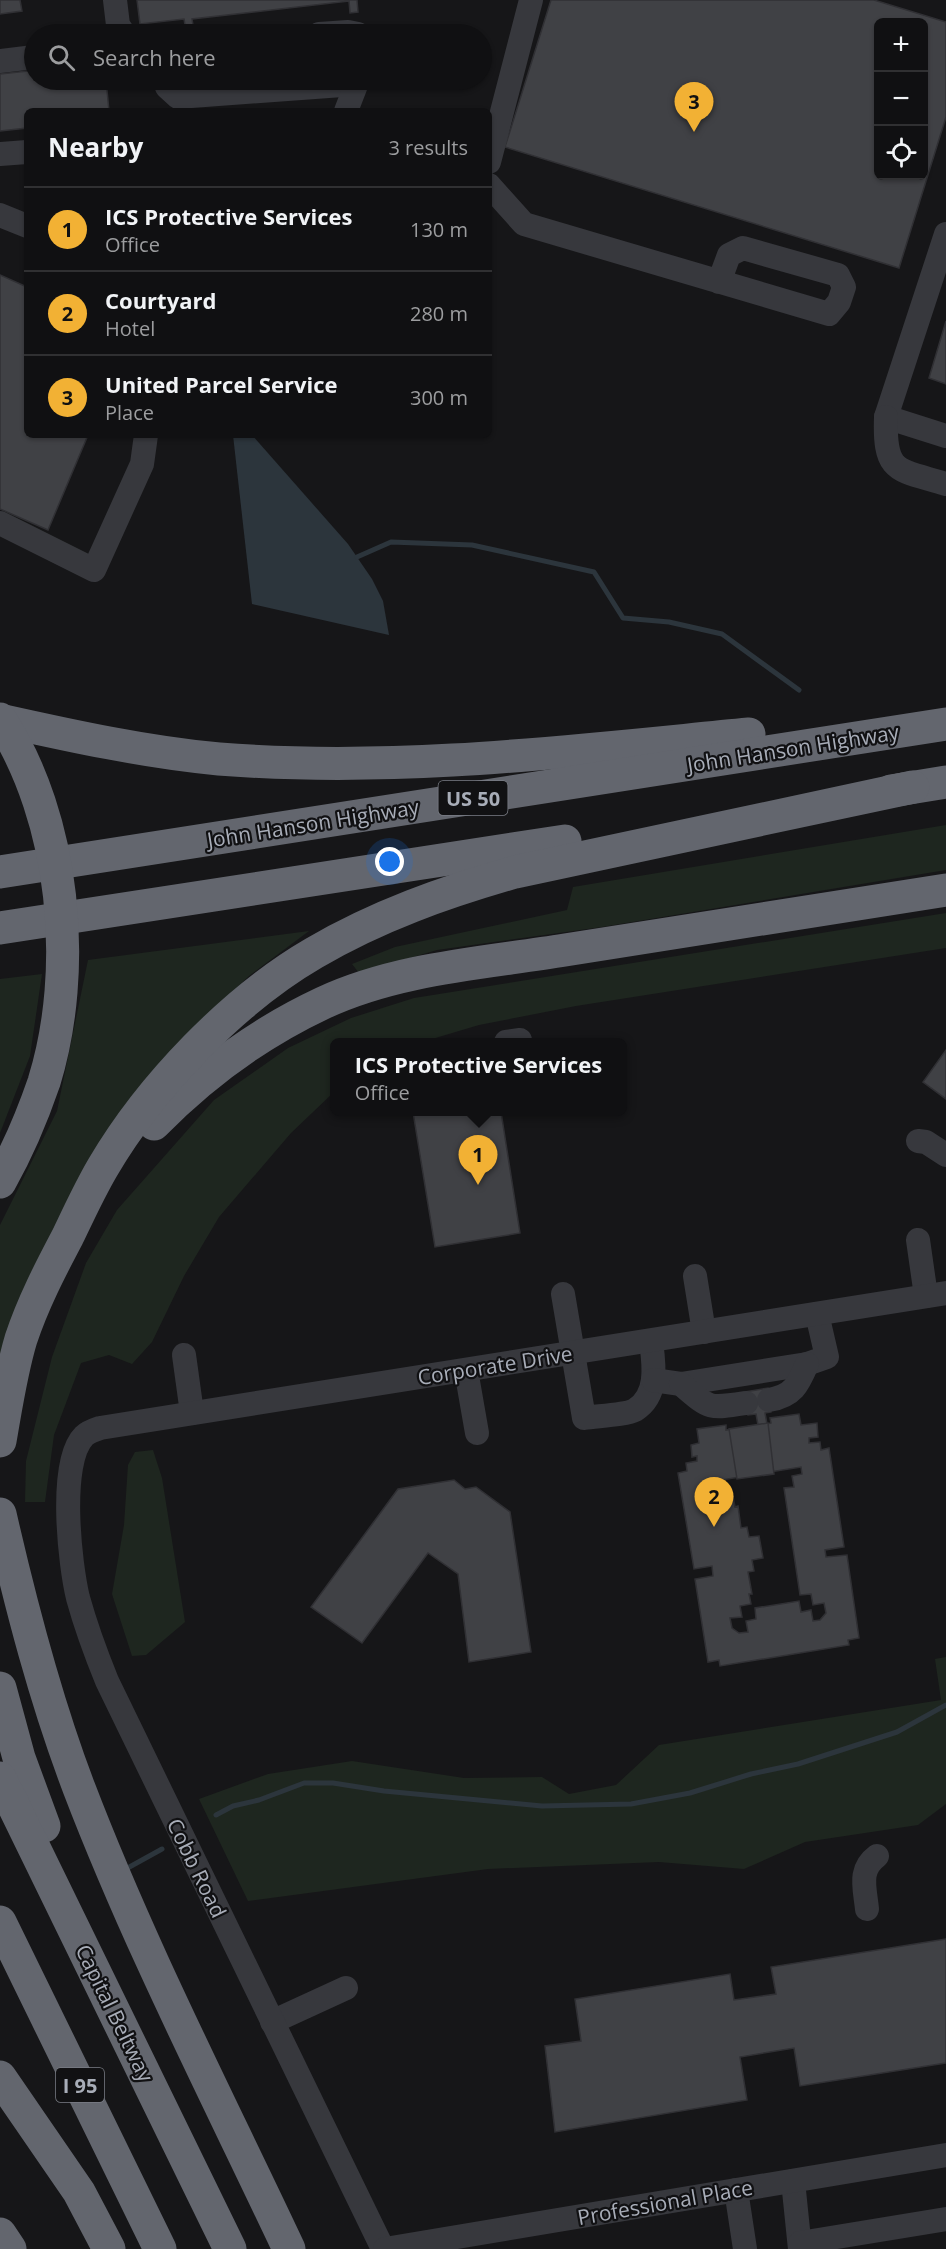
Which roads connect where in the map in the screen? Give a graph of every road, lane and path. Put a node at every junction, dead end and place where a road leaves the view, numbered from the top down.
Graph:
1 (115, 0) edge
2 (531, 0) edge
3 (118, 24) edge
4 (24, 58) edge
5 (0, 60) edge
6 (170, 90) edge
7 (262, 90) edge
8 (354, 90) edge
9 (347, 108) edge
10 (492, 150) edge
11 (24, 152) edge
12 (0, 154) edge
13 (492, 188) edge
14 (0, 215) edge
15 (24, 225) edge
16 (946, 234) edge
17 (719, 282) junction
18 (886, 417) junction
19 (946, 436) edge
20 (146, 438) edge
21 (946, 484) edge
22 (0, 523) edge
23 (0, 713) edge
24 (946, 715) edge
25 (0, 720) edge
26 (946, 724) edge
27 (93, 741) junction
28 (946, 782) edge
29 (913, 787) junction
30 (0, 872) edge
31 (946, 890) edge
32 (0, 928) edge
33 (918, 1141) dead end
34 (946, 1155) edge
35 (0, 1182) edge
36 (66, 1240) junction
37 (918, 1240) dead end
38 (696, 1276) dead end
39 (564, 1294) dead end
40 (936, 1295) edge
41 (817, 1314) junction
42 (704, 1332) junction
43 (651, 1341) junction
44 (574, 1354) junction
45 (184, 1355) dead end
46 (807, 1364) junction
47 (466, 1370) junction
48 (653, 1380) junction
49 (681, 1384) junction
50 (770, 1400) dead end
51 (746, 1403) dead end
52 (192, 1413) junction
53 (477, 1433) dead end
54 (0, 1441) edge
55 (71, 1471) joint
56 (0, 1514) edge
57 (0, 1688) edge
58 (0, 1778) edge
59 (877, 1856) dead end
60 (867, 1909) dead end
61 (0, 1922) edge
62 (346, 1988) dead end
63 (272, 2022) junction
64 (185, 2029) junction
65 (124, 2032) junction
66 (0, 2077) edge
67 (0, 2104) edge
68 (946, 2155) edge
69 (793, 2181) junction
70 (736, 2190) junction
71 (946, 2219) edge
72 (0, 2234) edge
73 (494, 2240) edge
74 (800, 2246) edge
75 (10, 2249) edge
76 (102, 2249) edge
77 (109, 2249) edge
78 (159, 2249) edge
79 (230, 2249) edge
80 (289, 2249) edge
81 (312, 2249) edge
82 (384, 2249) edge
83 (745, 2249) edge

1 - 3 street
2 - 10 street
4 - 5 street
6 - 7 street
8 - 9 street
11 - 12 street
13 - 17 street
14 - 15 street
16 - 18 street
17 - 17 street
18 - 19 street
18 - 21 street
20 - 22 street
23 - 27 highway
24 - 27 highway
25 - 27 highway
25 - 35 highway, bridge
26 - 30 highway, John Hanson Highway / US 50
28 - 29 highway
29 - 32 highway
29 - 36 highway
31 - 36 highway
33 - 34 street
36 - 54 highway
37 - 40 street
38 - 42 street
39 - 44 street
40 - 41 street, Corporate Drive
41 - 42 street, Corporate Drive
41 - 46 street
42 - 43 street, Corporate Drive
43 - 44 street, Corporate Drive
43 - 48 street
44 - 47 street, Corporate Drive
44 - 48 street
45 - 52 street
46 - 49 street
46 - 50 street
47 - 52 street, Corporate Drive
47 - 53 street
48 - 49 street
49 - 51 street
52 - 55 street, Corporate Drive
55 - 63 street, Cobb Road
56 - 64 highway
57 - 65 highway
58 - 65 highway, Capital Beltway
59 - 60 street
61 - 78 highway, I 95
62 - 63 street
63 - 82 street, Cobb Road
64 - 80 highway
64 - 81 highway
65 - 79 highway, Capital Beltway
66 - 77 highway
67 - 76 highway
68 - 69 street, Professional Place
69 - 70 street, Professional Place
69 - 74 street
70 - 73 street, Professional Place
70 - 83 street
71 - 74 street
72 - 75 highway
73 - 82 street, Professional Place

